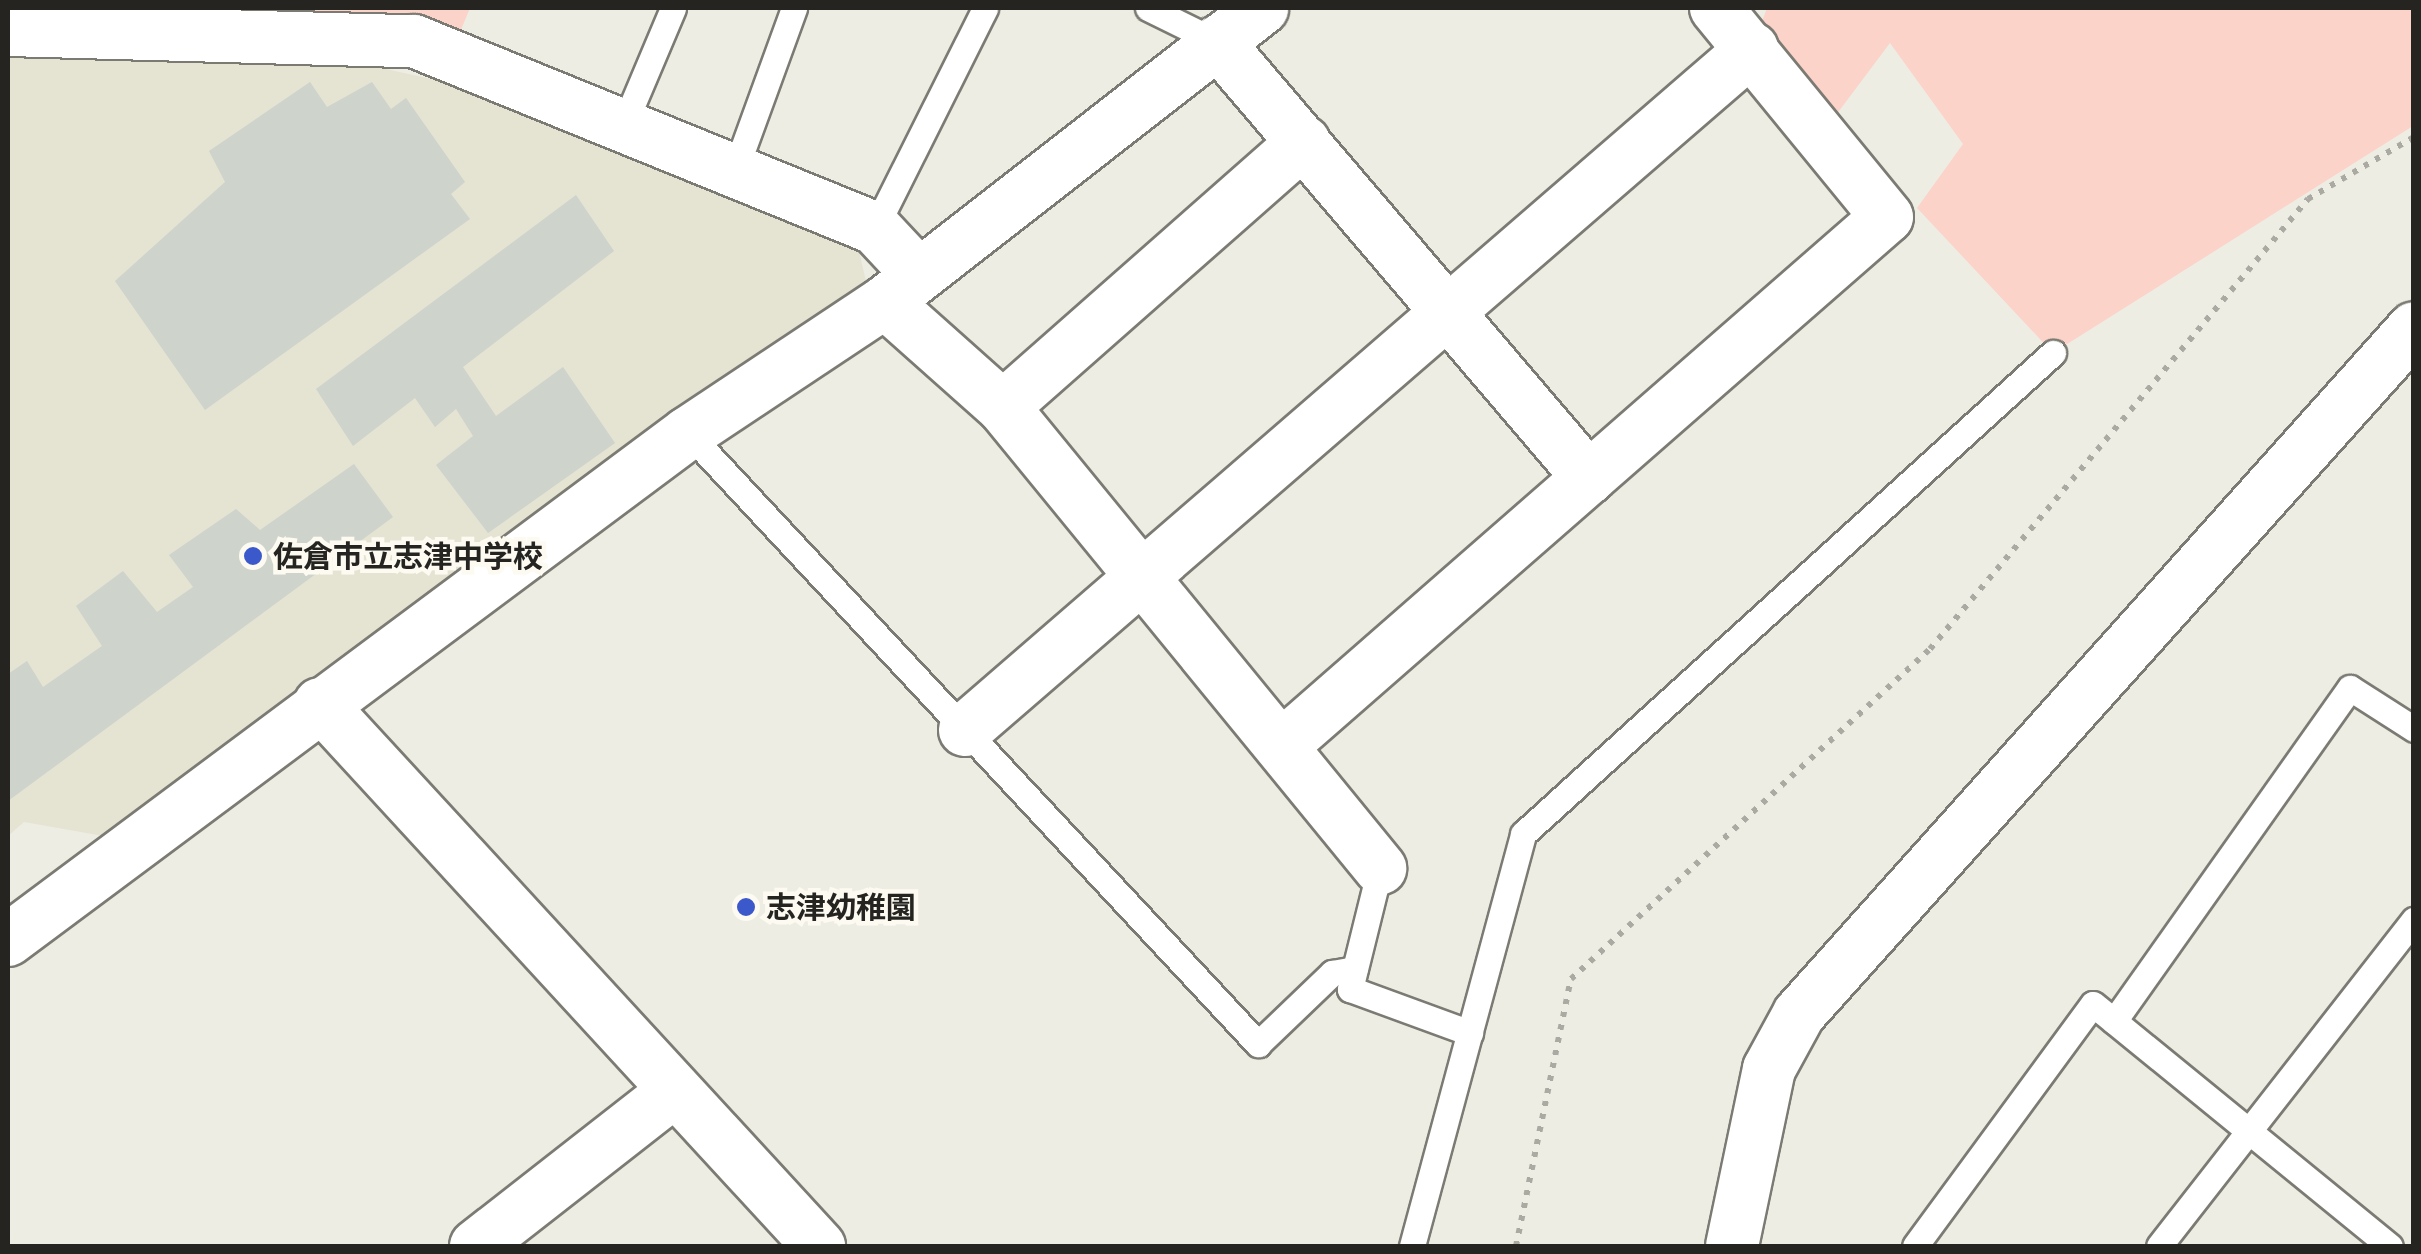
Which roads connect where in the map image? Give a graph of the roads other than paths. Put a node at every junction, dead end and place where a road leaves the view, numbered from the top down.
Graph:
1 (673, 8) edge
2 (794, 8) edge
3 (985, 8) edge
4 (1148, 8) edge
5 (1262, 8) edge
6 (1716, 8) edge
7 (8, 30) edge
8 (1217, 42) junction
9 (1752, 49) junction
10 (622, 130) junction
11 (1304, 142) junction
12 (734, 173) junction
13 (876, 228) junction
14 (901, 288) junction
15 (1448, 310) junction
16 (2414, 328) edge
17 (2054, 354) dead end
18 (1004, 408) junction
19 (688, 433) junction
20 (1589, 478) junction
21 (1142, 573) junction
22 (320, 704) junction
23 (965, 730) junction
24 (2414, 730) edge
25 (1285, 743) junction
26 (1380, 868) joint
27 (2414, 920) edge
28 (8, 940) edge
29 (1355, 969) junction
30 (2114, 1021) junction
31 (1470, 1032) junction
32 (673, 1092) junction
33 (2249, 1131) junction
34 (476, 1246) edge
35 (819, 1246) edge
36 (1412, 1246) edge
37 (1732, 1246) edge
38 (1915, 1246) edge
39 (2159, 1246) edge
40 (2388, 1246) edge

1 - 10 lane
2 - 12 lane
3 - 13 lane
4 - 8 lane
5 - 8 street
6 - 9 street
7 - 10 street
8 - 11 street
8 - 14 street
9 - 15 street
9 - 20 street
10 - 12 street
11 - 15 street
11 - 18 street
12 - 13 street
13 - 14 street
14 - 18 street
14 - 19 street
15 - 20 street
15 - 21 street
16 - 37 street
17 - 31 lane
18 - 21 street
19 - 22 street
19 - 23 lane
20 - 25 street
21 - 23 street
21 - 25 street
22 - 28 street
22 - 32 street
23 - 29 lane
24 - 30 lane
25 - 26 street
26 - 29 lane
27 - 33 lane
29 - 31 lane
30 - 33 lane
30 - 38 lane
31 - 36 lane
32 - 34 street
32 - 35 street
33 - 39 lane
33 - 40 lane

